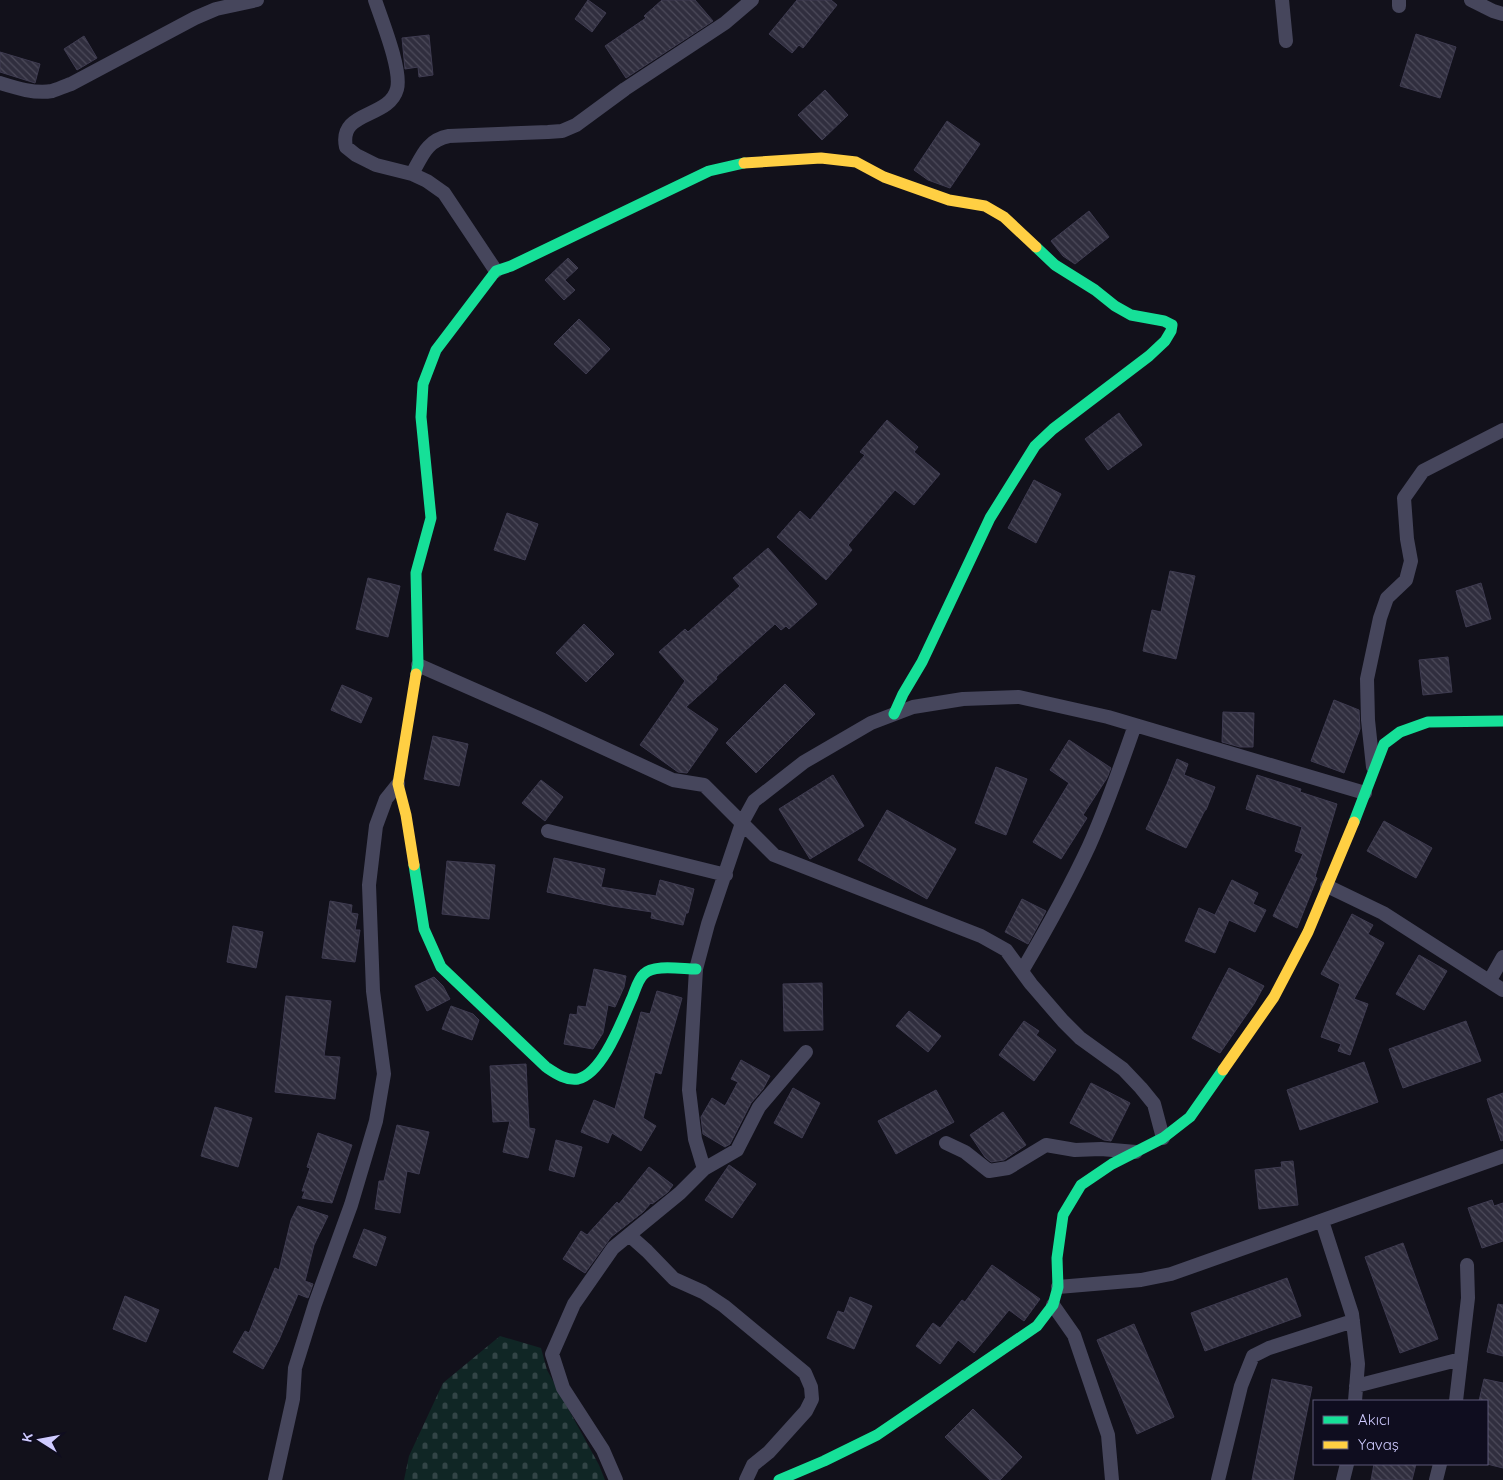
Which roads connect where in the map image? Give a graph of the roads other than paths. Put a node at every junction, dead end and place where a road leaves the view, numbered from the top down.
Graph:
1 (257, 0) edge
2 (375, 0) edge
3 (752, 0) edge
4 (1282, 0) edge
5 (1471, 0) edge
6 (1503, 14) edge
7 (1286, 41) dead end
8 (0, 83) edge
9 (412, 174) junction
10 (496, 271) junction
11 (1503, 430) edge
12 (418, 665) junction
13 (894, 714) junction
14 (1503, 721) edge
15 (1135, 725) junction
16 (1373, 771) junction
17 (398, 784) junction
18 (1365, 793) junction
19 (742, 823) junction
20 (548, 831) dead end
21 (726, 875) junction
22 (1327, 886) junction
23 (1503, 957) edge
24 (696, 969) junction
25 (1022, 970) junction
26 (1490, 980) junction
27 (1503, 990) edge
28 (806, 1052) dead end
29 (1163, 1138) junction
30 (946, 1143) dead end
31 (1136, 1152) junction
32 (1503, 1156) edge
33 (704, 1169) junction
34 (1322, 1221) junction
35 (629, 1235) junction
36 (1468, 1266) dead end
37 (1058, 1287) junction
38 (1053, 1305) junction
39 (1353, 1321) junction
40 (1461, 1359) junction
41 (1356, 1386) junction
42 (1354, 1400) edge
43 (1456, 1400) edge
44 (1347, 1465) edge
45 (1440, 1465) edge
46 (275, 1480) edge
47 (616, 1480) edge
48 (746, 1480) edge
49 (779, 1480) edge
50 (1112, 1480) edge
51 (1218, 1480) edge
52 (1343, 1480) edge
53 (1436, 1480) edge

1 - 8 street
2 - 9 street
3 - 9 street
4 - 7 street
5 - 6 street
9 - 10 street
10 - 12 street
10 - 13 street
11 - 16 street
12 - 17 street
12 - 19 street
13 - 15 street
13 - 19 street
14 - 16 street
15 - 18 street
15 - 25 street
16 - 18 street
17 - 24 street
17 - 46 street
18 - 22 street
19 - 21 street
19 - 25 street
20 - 21 street
21 - 24 street
22 - 26 street
22 - 29 street
23 - 26 street
24 - 33 street
25 - 29 street
26 - 27 street
28 - 33 street
29 - 31 street
30 - 31 street
31 - 37 street
32 - 34 street
33 - 35 street
34 - 37 street
34 - 39 street
35 - 47 street
35 - 48 street
36 - 40 street
37 - 38 street
38 - 49 street
38 - 50 street
39 - 41 street
39 - 51 street
40 - 41 street
40 - 43 street
41 - 42 street
44 - 52 street
45 - 53 street

